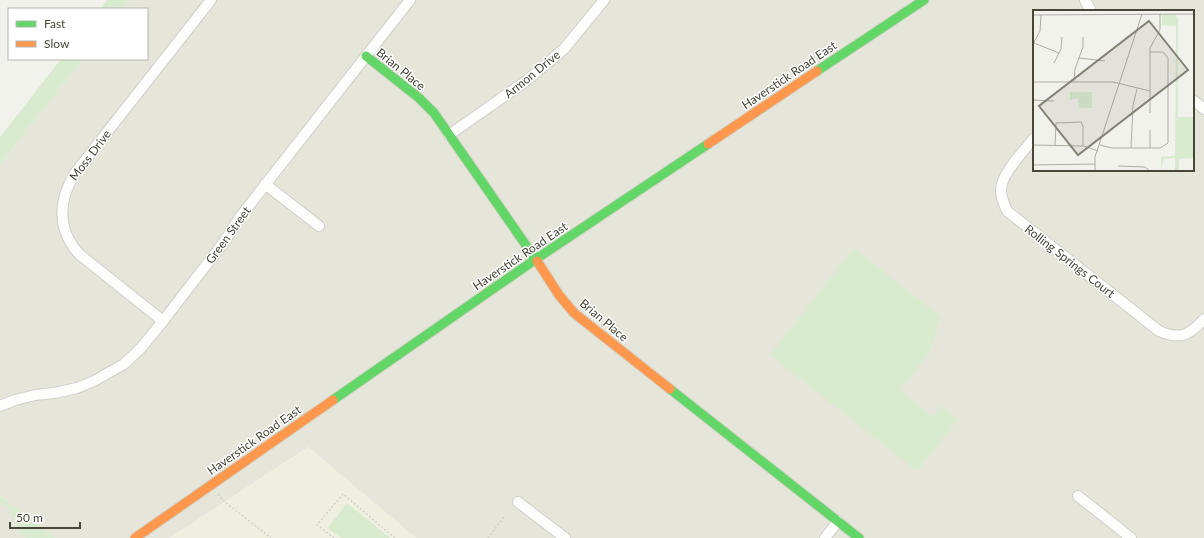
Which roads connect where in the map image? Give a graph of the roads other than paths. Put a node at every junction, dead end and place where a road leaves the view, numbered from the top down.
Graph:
1 (211, 0) edge
2 (410, 0) edge
3 (604, 0) edge
4 (924, 0) edge
5 (1085, 0) edge
6 (1090, 10) edge
7 (366, 56) junction
8 (1194, 101) edge
9 (1204, 109) edge
10 (449, 136) junction
11 (1033, 139) edge
12 (265, 184) junction
13 (319, 226) dead end
14 (536, 259) junction
15 (1204, 319) edge
16 (163, 321) junction
17 (0, 406) edge
18 (1078, 496) dead end
19 (518, 502) dead end
20 (838, 521) junction
21 (134, 538) edge
22 (564, 538) edge
23 (825, 538) edge
24 (859, 538) edge
25 (1131, 538) edge

1 - 16 street, Moss Drive
2 - 7 street, Green Street
3 - 10 street, Armon Drive
4 - 14 street, Haverstick Road East
5 - 6 street
7 - 10 street, Brian Place
7 - 12 street, Green Street
8 - 9 street
10 - 14 street, Brian Place
11 - 15 street, Rolling Springs Court
12 - 13 street
12 - 16 street, Green Street
14 - 20 street, Brian Place
14 - 21 street, Haverstick Road East
16 - 17 street, Green Street
18 - 25 street
19 - 22 street
20 - 23 street
20 - 24 street, Brian Place

